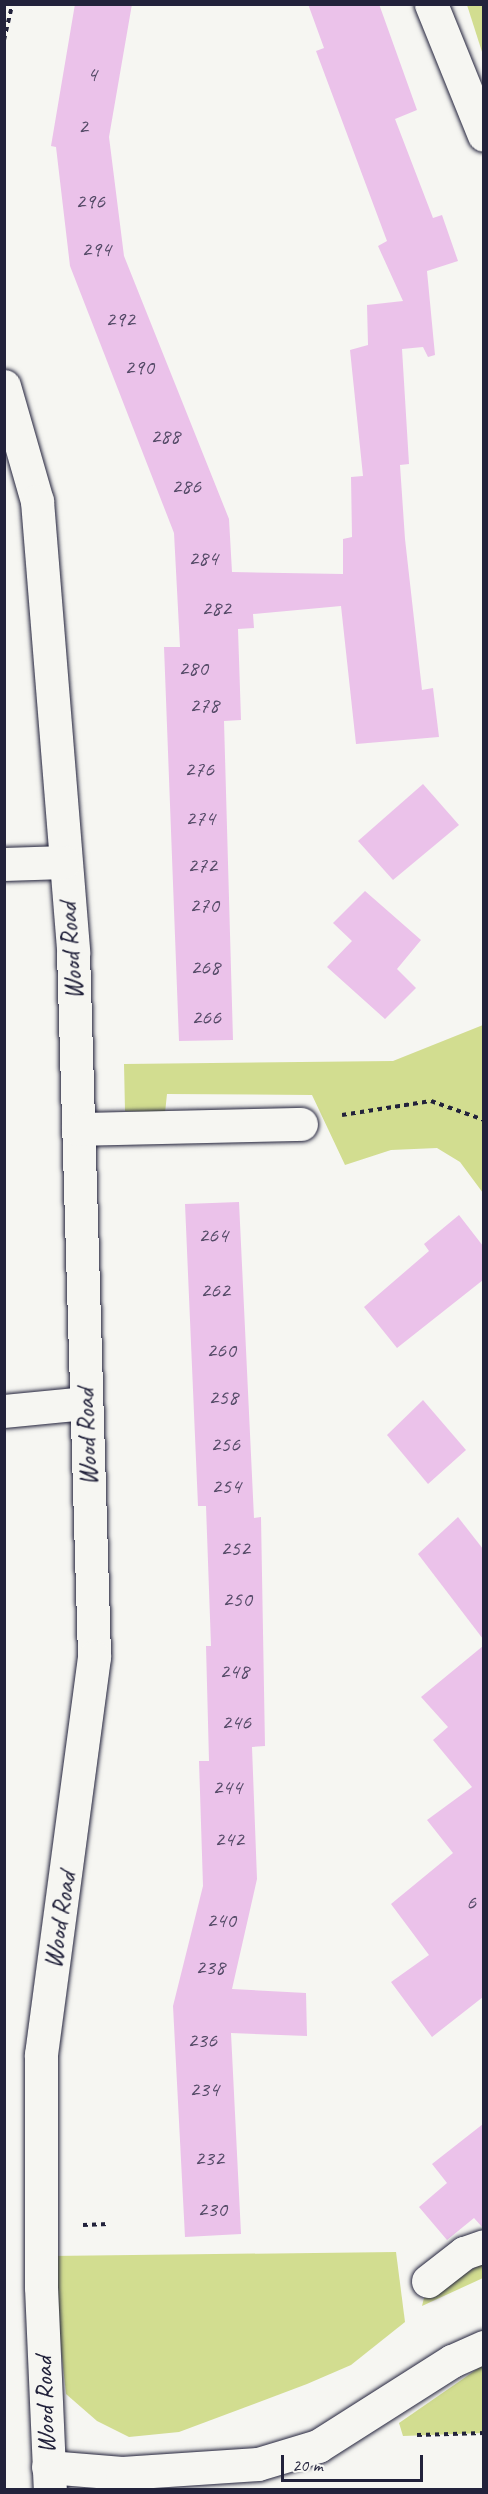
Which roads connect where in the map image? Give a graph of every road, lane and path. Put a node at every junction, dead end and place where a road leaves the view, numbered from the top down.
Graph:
1 (12, 4) edge
2 (431, 4) edge
3 (4, 40) edge
4 (483, 135) edge
5 (4, 386) edge
6 (64, 862) junction
7 (4, 864) edge
8 (483, 1120) edge
9 (301, 1124) joint
10 (78, 1129) junction
11 (86, 1403) junction
12 (4, 1411) edge
13 (473, 2244) edge
14 (428, 2281) dead end
15 (483, 2348) edge
16 (49, 2478) edge

1 - 3 path
2 - 4 street
5 - 6 street, Wood Road
6 - 7 street
6 - 10 street, Wood Road
8 - 9 path
9 - 10 street
10 - 11 street, Wood Road
11 - 12 street
11 - 16 street, Wood Road
13 - 14 street
15 - 16 street

